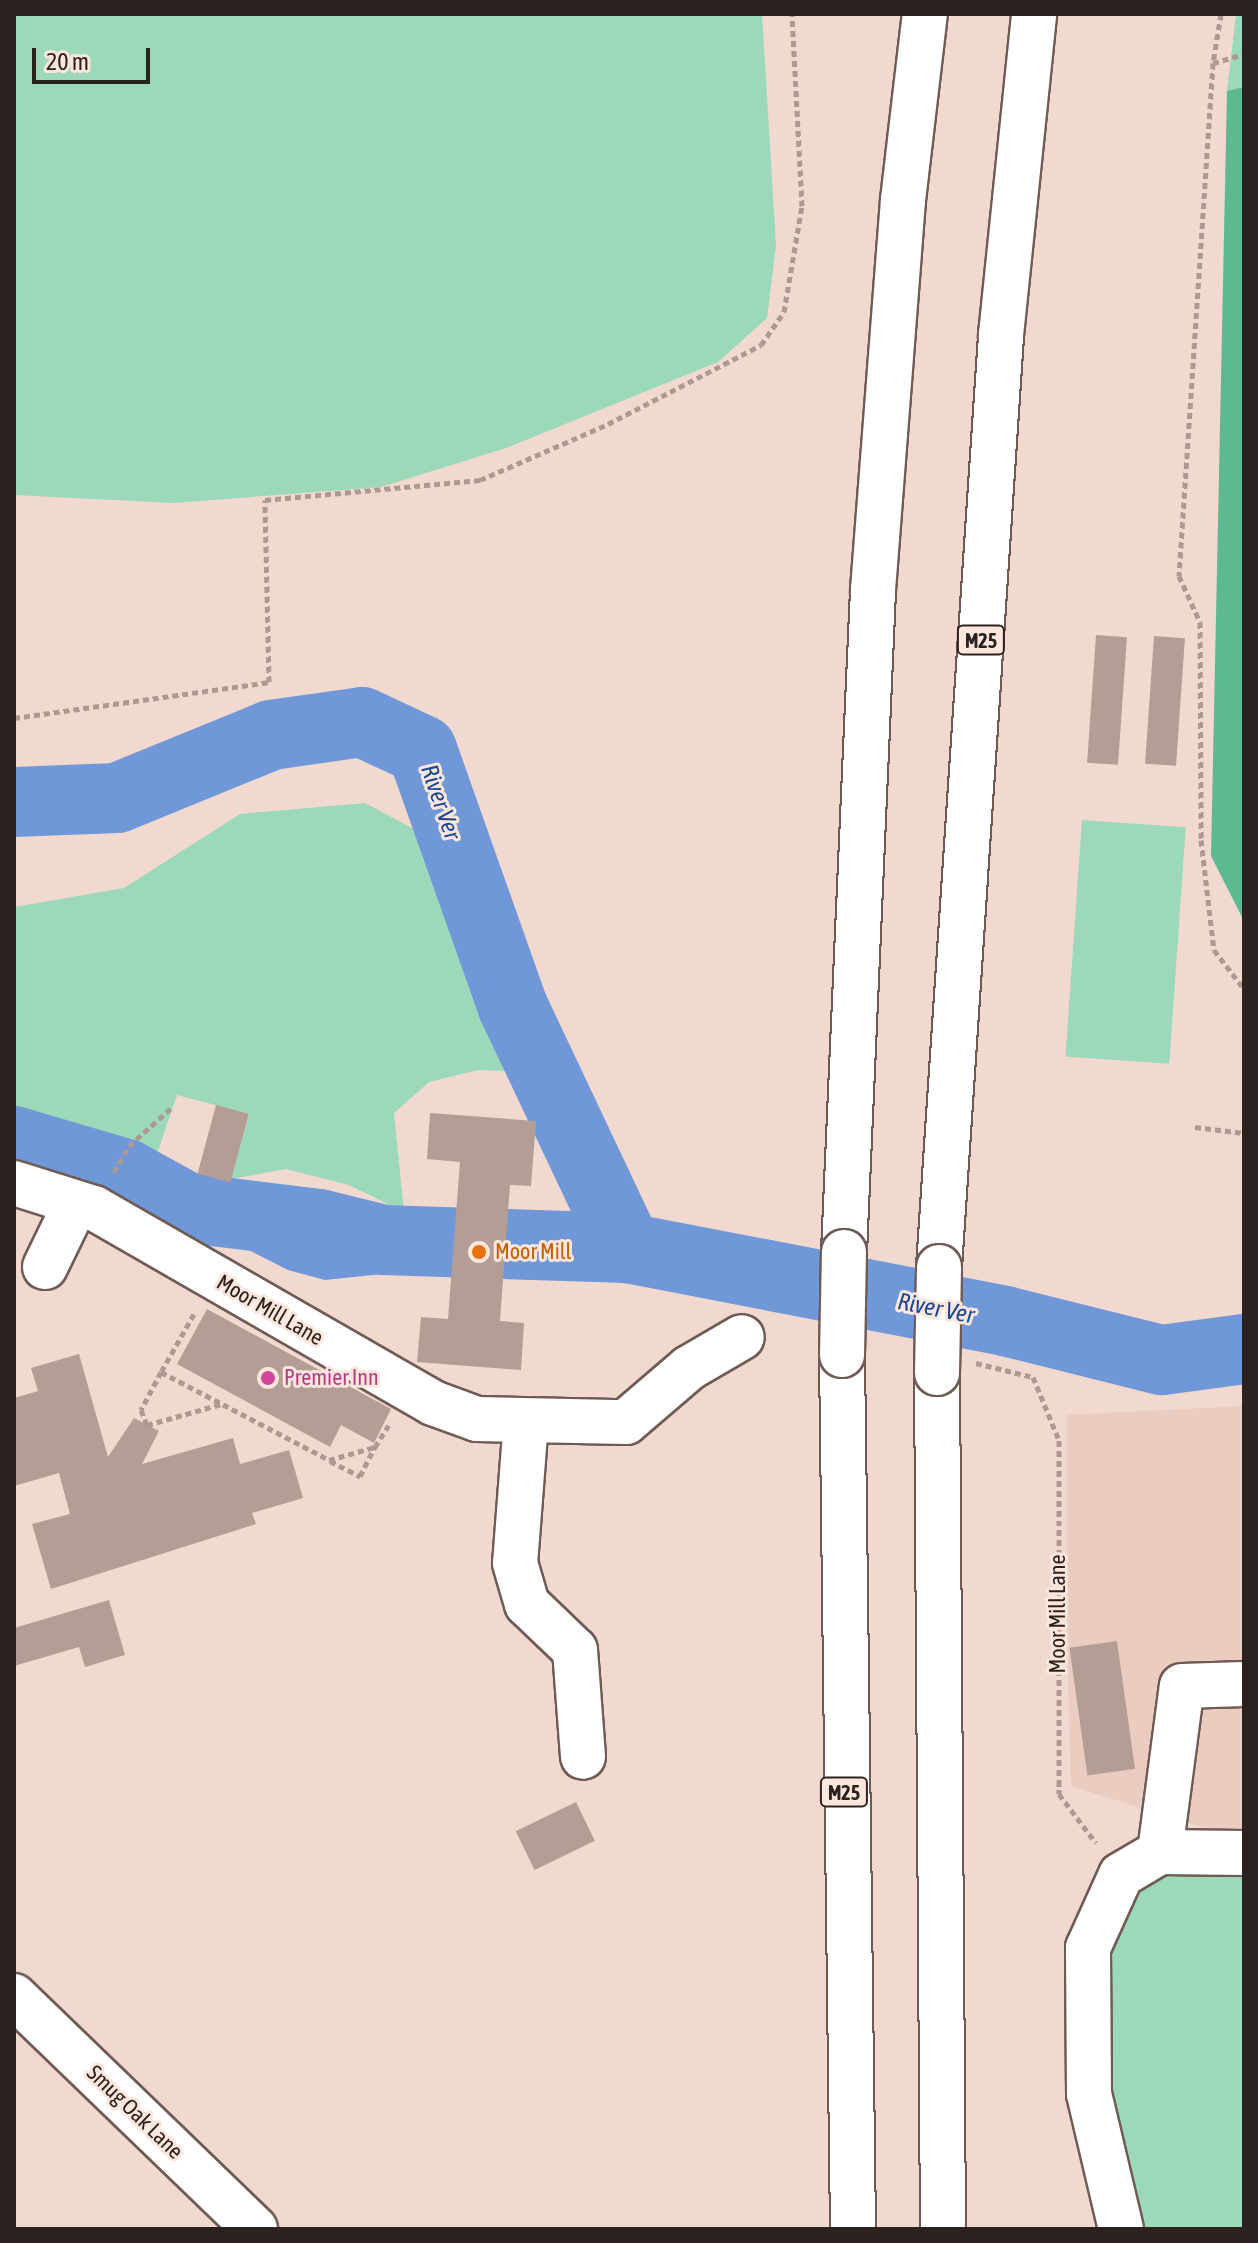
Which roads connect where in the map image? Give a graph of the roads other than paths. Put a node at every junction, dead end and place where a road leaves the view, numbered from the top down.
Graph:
1 (925, 14) edge
2 (1034, 14) edge
3 (14, 1183) edge
4 (76, 1203) junction
5 (45, 1267) dead end
6 (742, 1337) dead end
7 (526, 1421) junction
8 (1244, 1684) edge
9 (583, 1757) dead end
10 (1160, 1852) junction
11 (1244, 1853) edge
12 (14, 1996) edge
13 (255, 2229) edge
14 (853, 2229) edge
15 (943, 2229) edge
16 (1121, 2229) edge

1 - 14 main road, M25, bridge
2 - 15 main road, M25, bridge
3 - 4 main road, Moor Mill Lane
4 - 5 main road
4 - 7 main road, Moor Mill Lane
6 - 7 main road, Moor Mill Lane
7 - 9 main road
8 - 10 main road
10 - 11 main road
10 - 16 main road
12 - 13 main road, Smug Oak Lane

